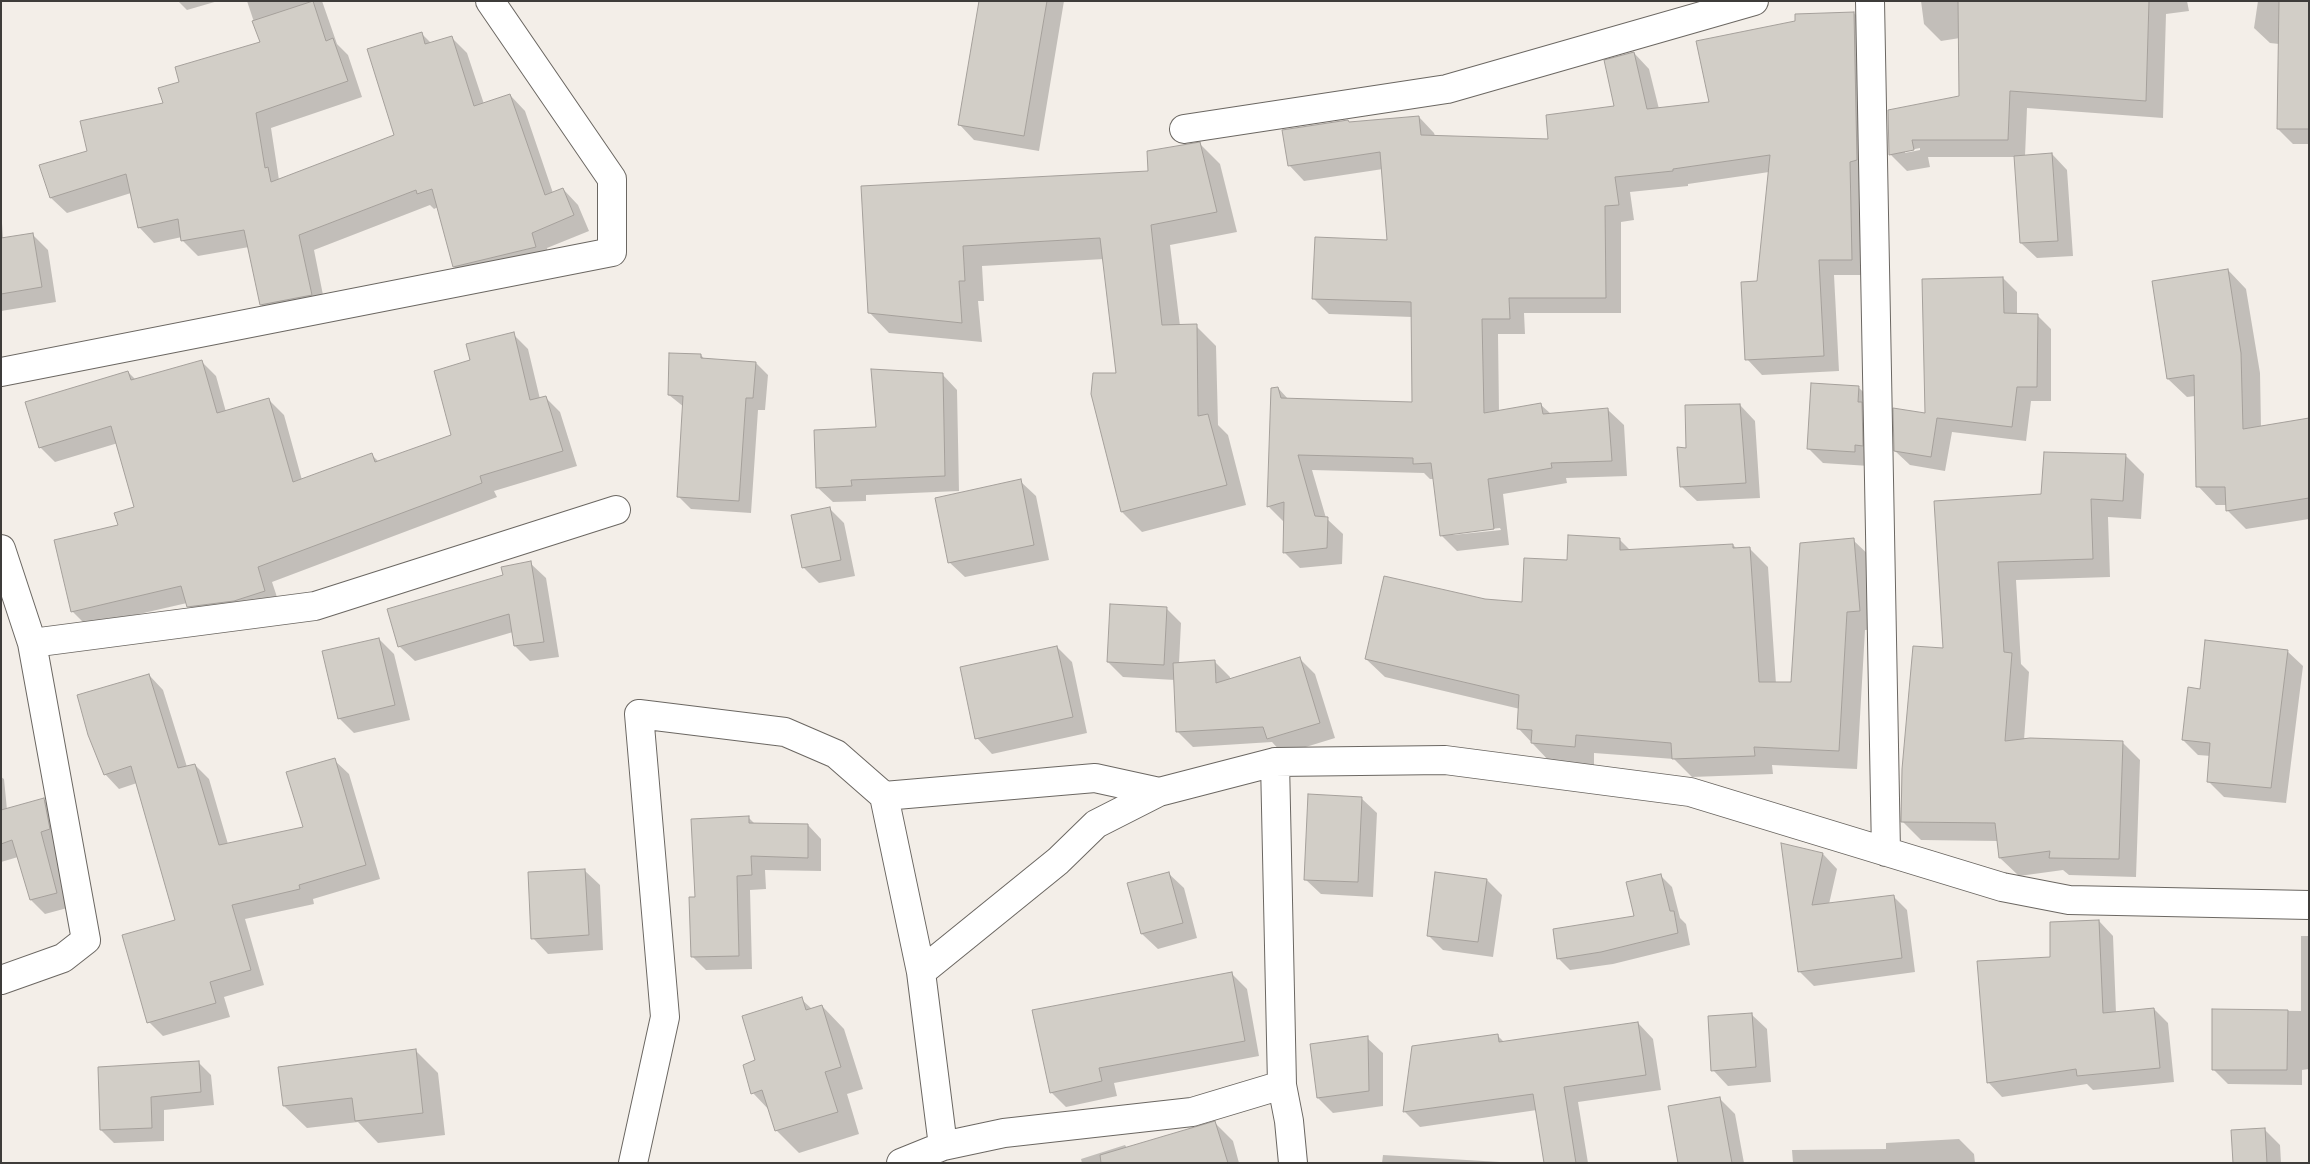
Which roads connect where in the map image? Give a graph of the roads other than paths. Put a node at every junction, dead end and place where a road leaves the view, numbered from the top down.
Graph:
1 (490, 1) edge
2 (1754, 1) edge
3 (1870, 1) edge
4 (1184, 129) dead end
5 (1, 372) edge
6 (616, 510) dead end
7 (1, 550) edge
8 (32, 643) junction
9 (1274, 762) junction
10 (1159, 792) junction
11 (884, 796) junction
12 (1886, 852) junction
13 (2309, 905) edge
14 (921, 972) junction
15 (1, 980) edge
16 (1282, 1085) junction
17 (943, 1146) junction
18 (633, 1163) edge
19 (901, 1163) edge
20 (1293, 1163) edge

1 - 5 street
2 - 4 street
3 - 12 street
6 - 8 street
7 - 8 street
8 - 15 street
9 - 10 street
9 - 12 street
9 - 16 street
10 - 11 street
10 - 14 street
11 - 14 street
11 - 18 street
12 - 13 street
14 - 17 street
16 - 17 street
16 - 20 street
17 - 19 street

